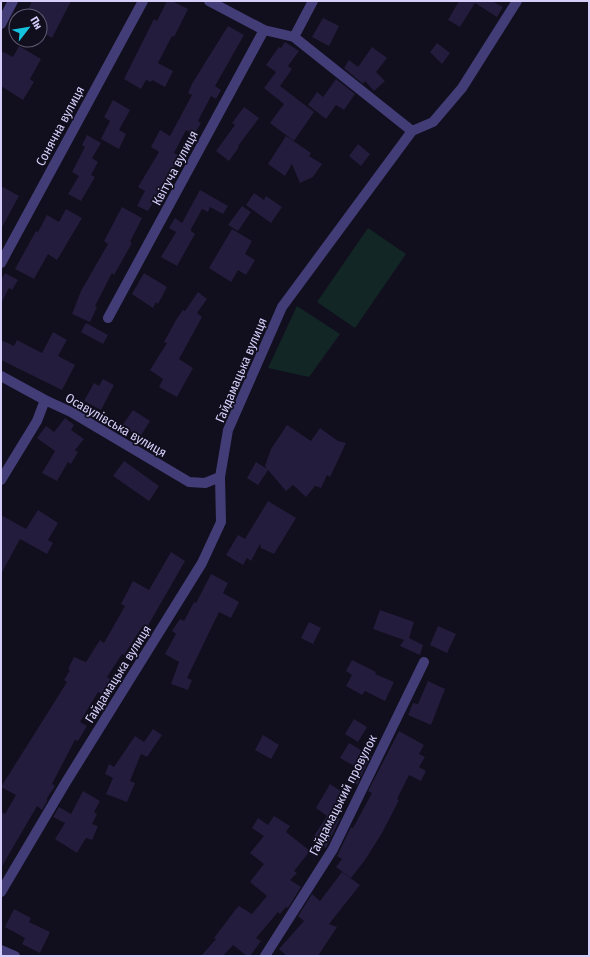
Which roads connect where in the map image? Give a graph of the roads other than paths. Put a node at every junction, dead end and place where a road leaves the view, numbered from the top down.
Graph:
1 (13, 1) edge
2 (143, 1) edge
3 (209, 1) edge
4 (313, 1) edge
5 (517, 1) edge
6 (1, 24) edge
7 (264, 30) junction
8 (294, 37) junction
9 (412, 131) junction
10 (1, 263) edge
11 (108, 318) dead end
12 (1, 376) edge
13 (45, 400) junction
14 (220, 477) junction
15 (1, 480) edge
16 (424, 662) dead end
17 (1, 892) edge
18 (1, 950) edge
19 (15, 956) edge
20 (265, 956) edge

1 - 6 street
2 - 10 street, Сонячна вулиця
3 - 7 street
4 - 8 street
5 - 9 street
7 - 8 street
7 - 11 street, Квітуча вулиця
8 - 9 street
9 - 14 street, Гайдамацька вулиця
12 - 13 street, Осавулівська вулиця
13 - 14 street, Осавулівська вулиця
13 - 15 street
14 - 17 street, Гайдамацька вулиця
16 - 20 street, Гайдамацький провулок
18 - 19 street

